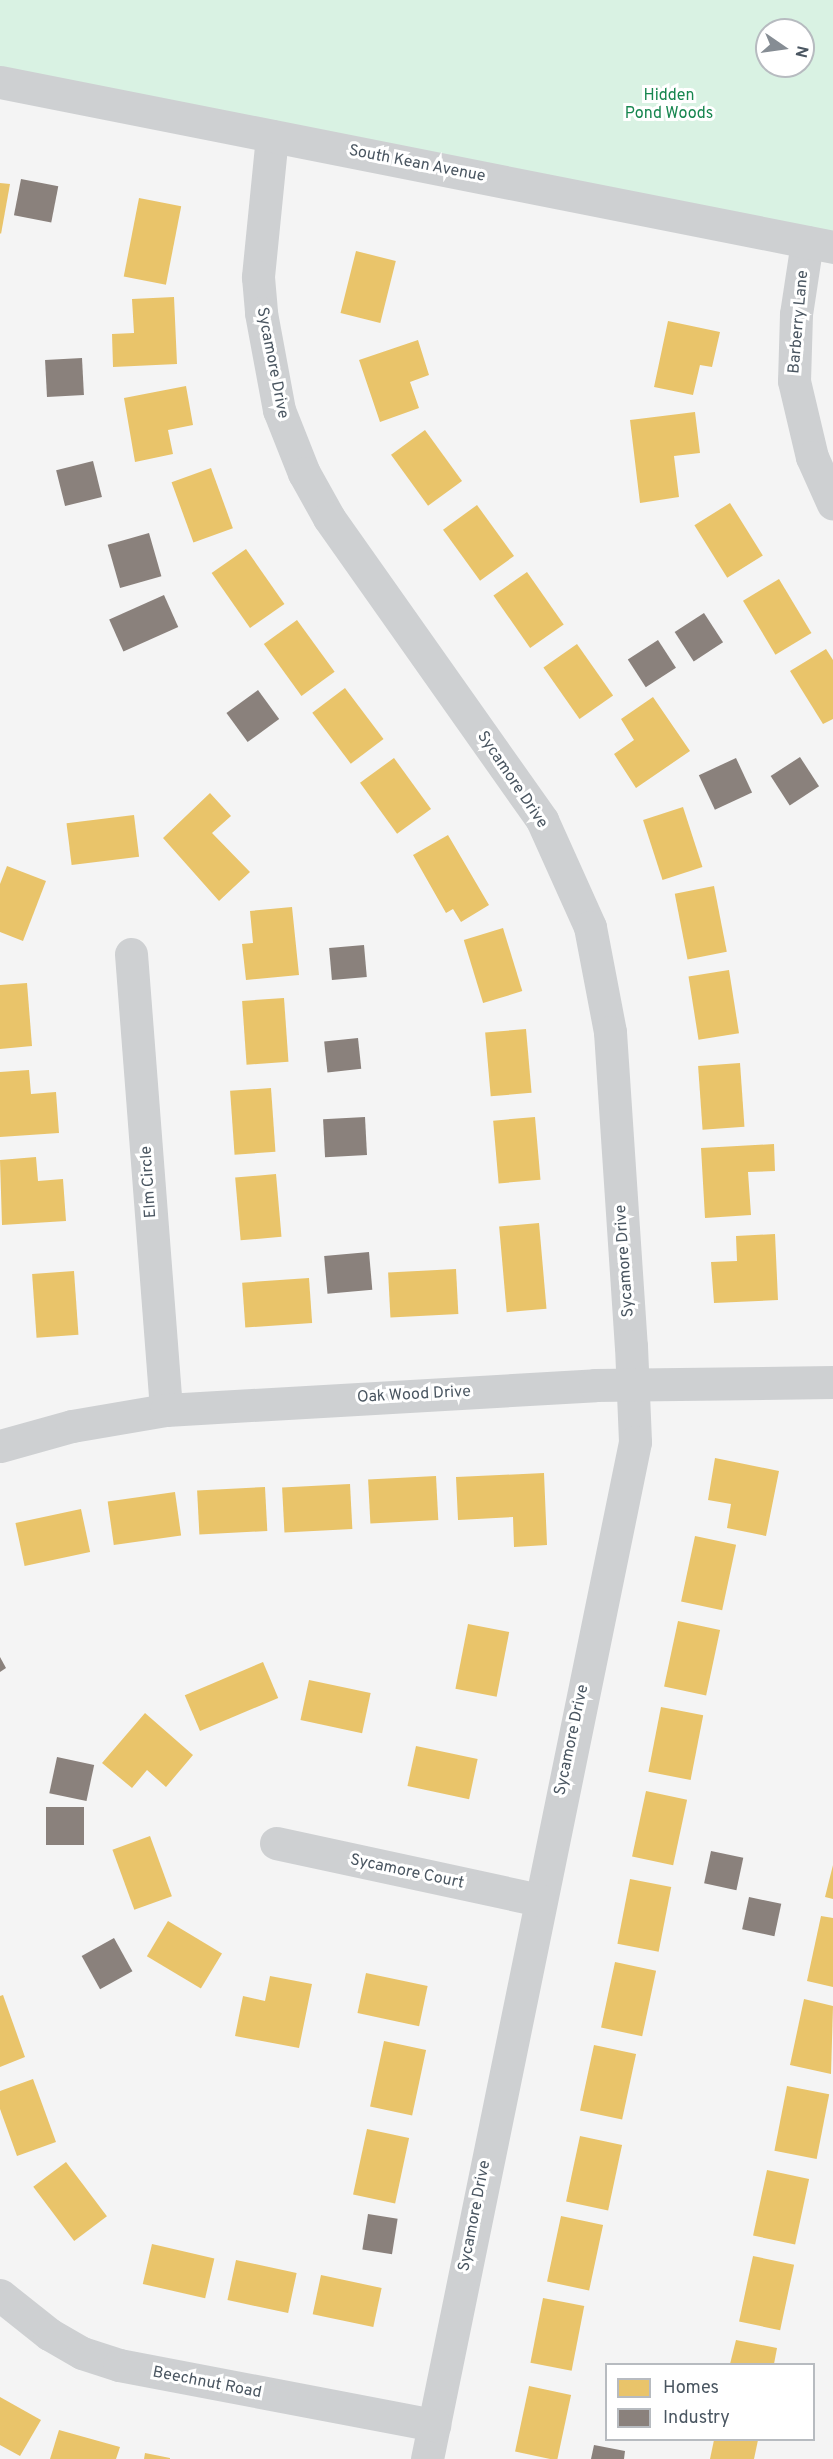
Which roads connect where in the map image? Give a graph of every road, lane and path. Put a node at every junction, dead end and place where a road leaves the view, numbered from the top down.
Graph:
1 (0, 82) edge
2 (272, 136) junction
3 (820, 244) edge
4 (833, 504) edge
5 (131, 954) dead end
6 (833, 1382) edge
7 (633, 1386) junction
8 (166, 1410) junction
9 (0, 1446) edge
10 (276, 1843) dead end
11 (539, 1900) junction
12 (0, 2295) edge
13 (434, 2425) junction
14 (427, 2459) edge

1 - 2 street, South Kean Avenue
2 - 3 street, South Kean Avenue
2 - 7 street, Sycamore Drive
3 - 4 street, Barberry Lane
5 - 8 street, Elm Circle
6 - 7 street, Oak Wood Drive
7 - 8 street, Oak Wood Drive
7 - 11 street, Sycamore Drive
8 - 9 street, Oak Wood Drive
10 - 11 street, Sycamore Court
11 - 13 street, Sycamore Drive
12 - 13 street, Beechnut Road
13 - 14 street, Sycamore Drive

